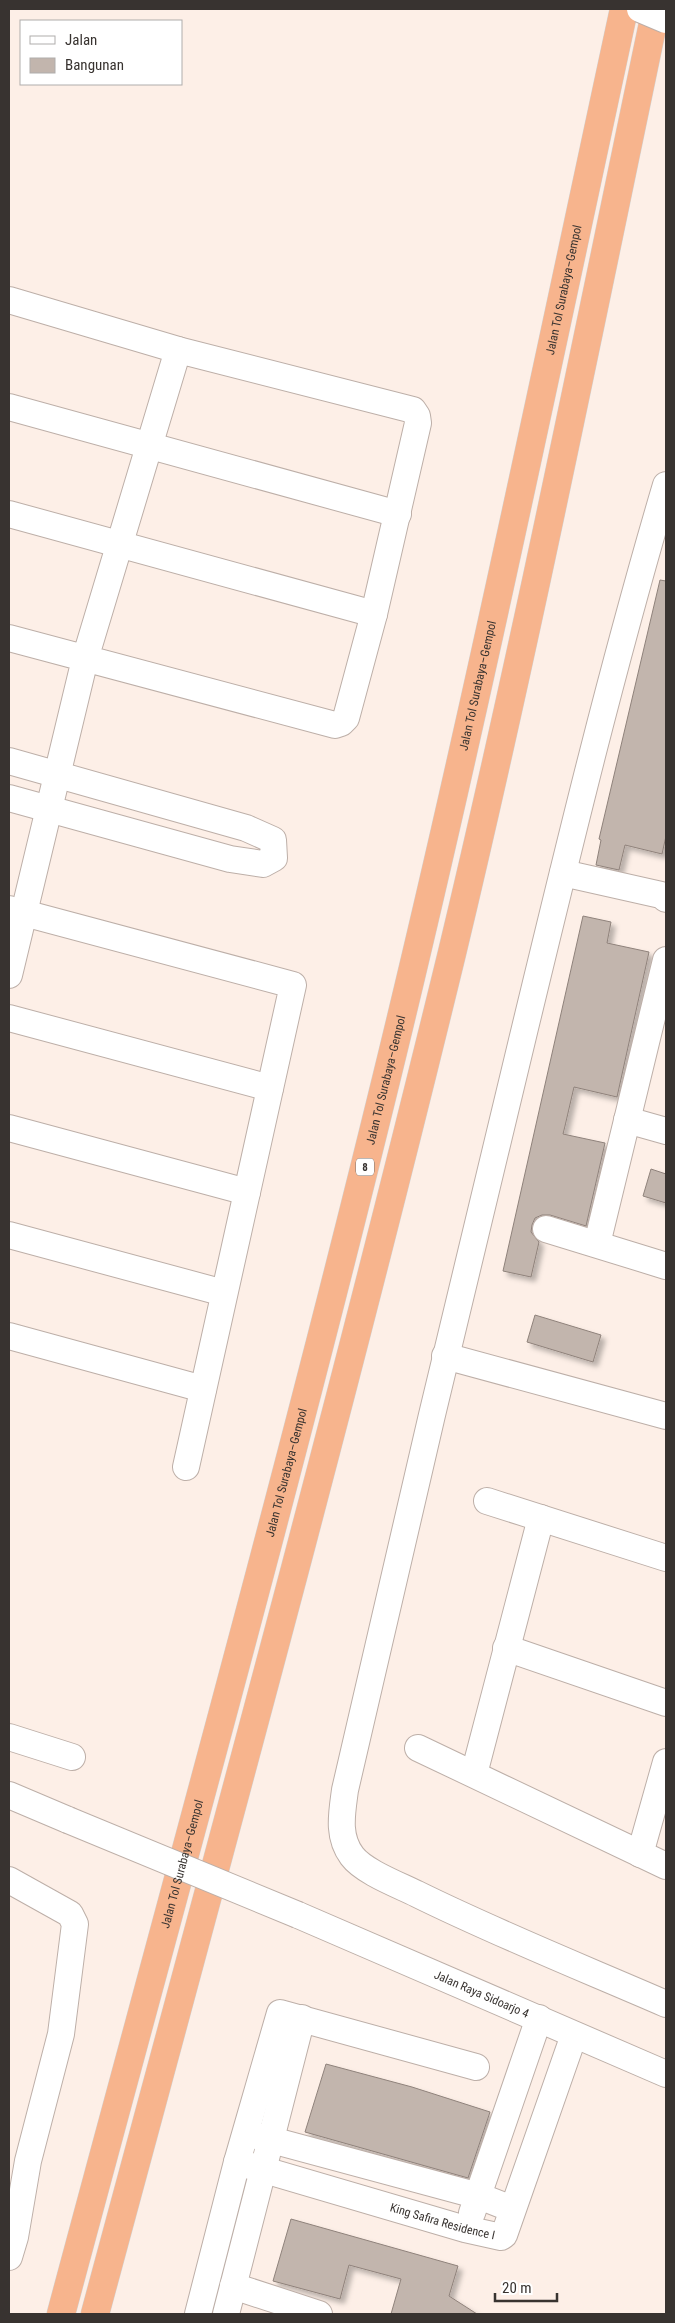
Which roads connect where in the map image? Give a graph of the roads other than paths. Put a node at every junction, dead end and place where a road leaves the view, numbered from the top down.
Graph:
1 (624, 9) edge
2 (640, 9) edge
3 (656, 9) edge
4 (666, 20) edge
5 (9, 300) edge
6 (178, 350) junction
7 (9, 407) edge
8 (149, 446) junction
9 (666, 485) edge
10 (9, 514) edge
11 (398, 514) junction
12 (120, 544) junction
13 (374, 614) junction
14 (9, 638) edge
15 (85, 659) junction
16 (9, 761) edge
17 (58, 774) junction
18 (9, 798) edge
19 (50, 809) junction
20 (563, 873) junction
21 (665, 889) edge
22 (16, 911) edge
23 (666, 960) edge
24 (9, 975) edge
25 (661, 1007) edge
26 (9, 1018) edge
27 (270, 1088) junction
28 (627, 1120) junction
29 (9, 1128) edge
30 (666, 1131) edge
31 (247, 1192) junction
32 (546, 1229) dead end
33 (9, 1236) edge
34 (597, 1244) junction
35 (666, 1266) edge
36 (224, 1293) junction
37 (9, 1336) edge
38 (444, 1356) junction
39 (203, 1389) junction
40 (666, 1416) edge
41 (186, 1466) dead end
42 (487, 1501) dead end
43 (541, 1518) junction
44 (666, 1558) edge
45 (506, 1648) junction
46 (666, 1703) edge
47 (9, 1737) edge
48 (418, 1748) dead end
49 (72, 1757) dead end
50 (666, 1762) edge
51 (474, 1774) junction
52 (9, 1794) edge
53 (640, 1854) junction
54 (666, 1866) edge
55 (9, 1880) edge
56 (666, 2004) edge
57 (302, 2018) junction
58 (539, 2018) junction
59 (574, 2034) junction
60 (476, 2067) dead end
61 (666, 2074) edge
62 (246, 2133) junction
63 (270, 2140) junction
64 (237, 2162) junction
65 (263, 2168) junction
66 (479, 2196) junction
67 (512, 2209) junction
68 (465, 2229) junction
69 (9, 2257) edge
70 (233, 2286) junction
71 (61, 2314) edge
72 (96, 2314) edge
73 (198, 2314) edge
74 (226, 2314) edge
75 (318, 2314) edge

1 - 71 highway, Jalan Tol Surabaya–Gempol / 8
2 - 4 street, bridge
3 - 72 highway
5 - 6 street
6 - 8 street
6 - 11 street
7 - 8 street
8 - 11 street
8 - 12 street
9 - 20 street
10 - 12 street
11 - 13 street
12 - 13 street
12 - 15 street
13 - 15 street
14 - 15 street
15 - 17 street
16 - 17 street
17 - 19 street
17 - 19 street
18 - 19 street
19 - 22 street
20 - 21 street
20 - 38 street
22 - 24 street
22 - 27 street
23 - 25 street
25 - 28 street
26 - 27 street
27 - 31 street
28 - 30 street
28 - 34 street
29 - 31 street
31 - 36 street
32 - 34 street
33 - 36 street
34 - 35 street
36 - 39 street
37 - 39 street
38 - 40 street
38 - 56 street
39 - 41 street
42 - 43 street
43 - 44 street
43 - 45 street
45 - 46 street
45 - 51 street
47 - 49 street
48 - 51 street
50 - 53 street
51 - 53 street
52 - 58 street, Jalan Raya Sidoarjo 4, bridge
53 - 54 street
55 - 69 street
57 - 60 street
57 - 62 street
57 - 63 street
58 - 59 street, Jalan Raya Sidoarjo 4
58 - 66 street
59 - 61 street, Jalan Raya Sidoarjo 4
59 - 67 street, King Safira Residence I
62 - 63 street
62 - 64 street
63 - 65 street
63 - 66 street
64 - 65 street, King Safira Residence I
64 - 73 street
65 - 68 street, King Safira Residence I
65 - 70 street
66 - 67 street
66 - 68 street
67 - 68 street, King Safira Residence I
70 - 74 street
70 - 75 street

